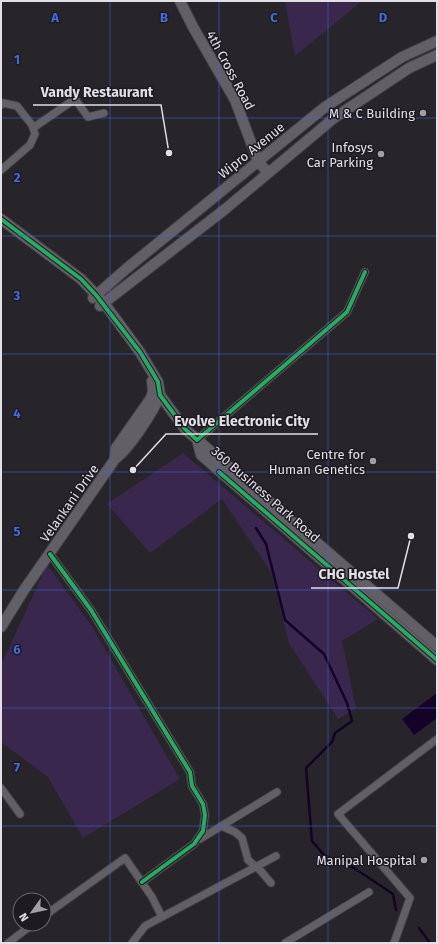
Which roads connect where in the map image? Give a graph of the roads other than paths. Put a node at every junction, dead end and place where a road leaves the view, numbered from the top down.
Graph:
1 (180, 1) edge
2 (437, 41) edge
3 (437, 55) edge
4 (1, 105) edge
5 (104, 113) dead end
6 (33, 128) junction
7 (258, 161) junction
8 (1, 170) edge
9 (268, 173) junction
10 (1, 219) edge
11 (1, 224) edge
12 (365, 272) dead end
13 (94, 296) junction
14 (102, 305) junction
15 (129, 342) junction
16 (160, 395) junction
17 (154, 408) junction
18 (174, 414) junction
19 (197, 440) junction
20 (115, 459) junction
21 (50, 554) junction
22 (1, 627) edge
23 (437, 646) edge
24 (437, 660) edge
25 (437, 739) edge
26 (1, 788) edge
27 (277, 792) dead end
28 (20, 814) dead end
29 (221, 826) junction
30 (198, 840) junction
31 (276, 856) dead end
32 (256, 867) junction
33 (142, 882) junction
34 (271, 883) dead end
35 (370, 892) dead end
36 (52, 910) edge
37 (162, 917) junction
38 (22, 932) edge
39 (8, 943) edge
40 (132, 943) edge
41 (285, 943) edge
42 (394, 943) edge

1 - 7 main road, 4th Cross Road
2 - 7 main road, Wipro Avenue
3 - 9 main road
4 - 6 street
5 - 6 street
6 - 8 street
7 - 9 main road, 4th Cross Road
7 - 13 main road, Wipro Avenue
9 - 14 main road
10 - 13 main road
11 - 13 main road
12 - 19 street
13 - 14 main road
14 - 15 main road
15 - 16 main road
15 - 20 main road
16 - 17 main road, Velankani Drive
16 - 18 main road
17 - 18 main road
17 - 20 main road, Velankani Drive
18 - 19 main road
19 - 23 main road, 360 Business Park Road
19 - 24 main road, 360 Business Park Road
20 - 21 main road, Velankani Drive
21 - 22 main road, Velankani Drive
21 - 30 street
25 - 42 street
26 - 28 street
27 - 29 street
29 - 30 street
29 - 32 street
30 - 33 street
31 - 32 street
32 - 34 street
32 - 37 street
33 - 36 street
33 - 37 street
35 - 41 street
37 - 40 street
38 - 39 street

